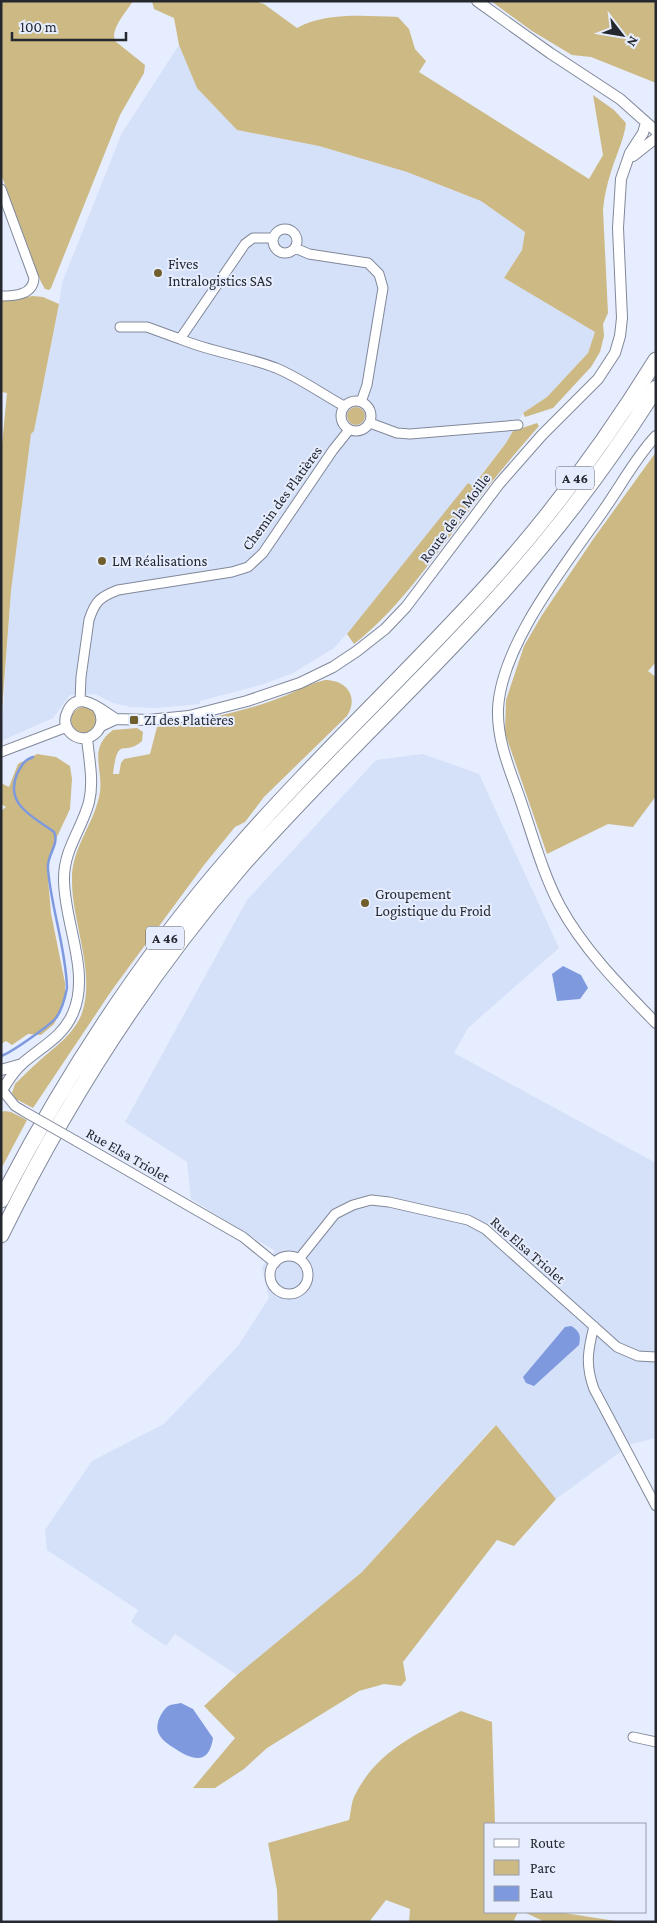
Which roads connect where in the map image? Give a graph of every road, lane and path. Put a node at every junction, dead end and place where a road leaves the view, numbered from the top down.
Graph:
1 (477, 1) edge
2 (646, 122) junction
3 (656, 131) edge
4 (656, 138) edge
5 (627, 162) junction
6 (1, 189) edge
7 (273, 238) junction
8 (295, 248) junction
9 (1, 296) edge
10 (120, 327) dead end
11 (180, 339) junction
12 (656, 360) edge
13 (656, 388) edge
14 (362, 402) junction
15 (344, 406) junction
16 (370, 423) junction
17 (518, 424) dead end
18 (349, 430) junction
19 (656, 436) edge
20 (80, 701) junction
21 (97, 707) junction
22 (116, 719) junction
23 (101, 726) junction
24 (66, 727) junction
25 (87, 738) junction
26 (1, 752) edge
27 (656, 1023) edge
28 (22, 1064) junction
29 (1, 1070) edge
30 (2, 1089) edge
31 (1, 1103) edge
32 (15, 1106) junction
33 (1, 1200) edge
34 (1, 1235) edge
35 (299, 1260) junction
36 (275, 1263) junction
37 (594, 1326) junction
38 (656, 1356) edge
39 (656, 1506) edge
40 (633, 1737) dead end
41 (656, 1742) edge

1 - 2 street
2 - 3 street
2 - 5 street, Route de la Moille
4 - 5 street
5 - 22 street, Route de la Moille
6 - 9 street
7 - 8 street
7 - 8 street
7 - 11 street
8 - 14 street
10 - 11 street
11 - 15 street
12 - 33 highway, A 46
13 - 34 highway, A 46
14 - 15 street
14 - 16 street
15 - 18 street
16 - 17 street
16 - 18 street
18 - 20 street, Chemin des Platières
19 - 27 street
20 - 21 street
20 - 24 street
21 - 22 street
21 - 23 street
22 - 23 street, Route de la Moille
23 - 25 street
24 - 25 street
24 - 26 street
25 - 28 street
28 - 29 street
28 - 30 street
30 - 32 street, Rue Elsa Triolet
31 - 32 street, Rue Elsa Triolet
32 - 36 street, Rue Elsa Triolet, bridge
35 - 36 street
35 - 36 street
35 - 37 street, Rue Elsa Triolet
37 - 38 street, Rue Elsa Triolet
37 - 39 street
40 - 41 street

